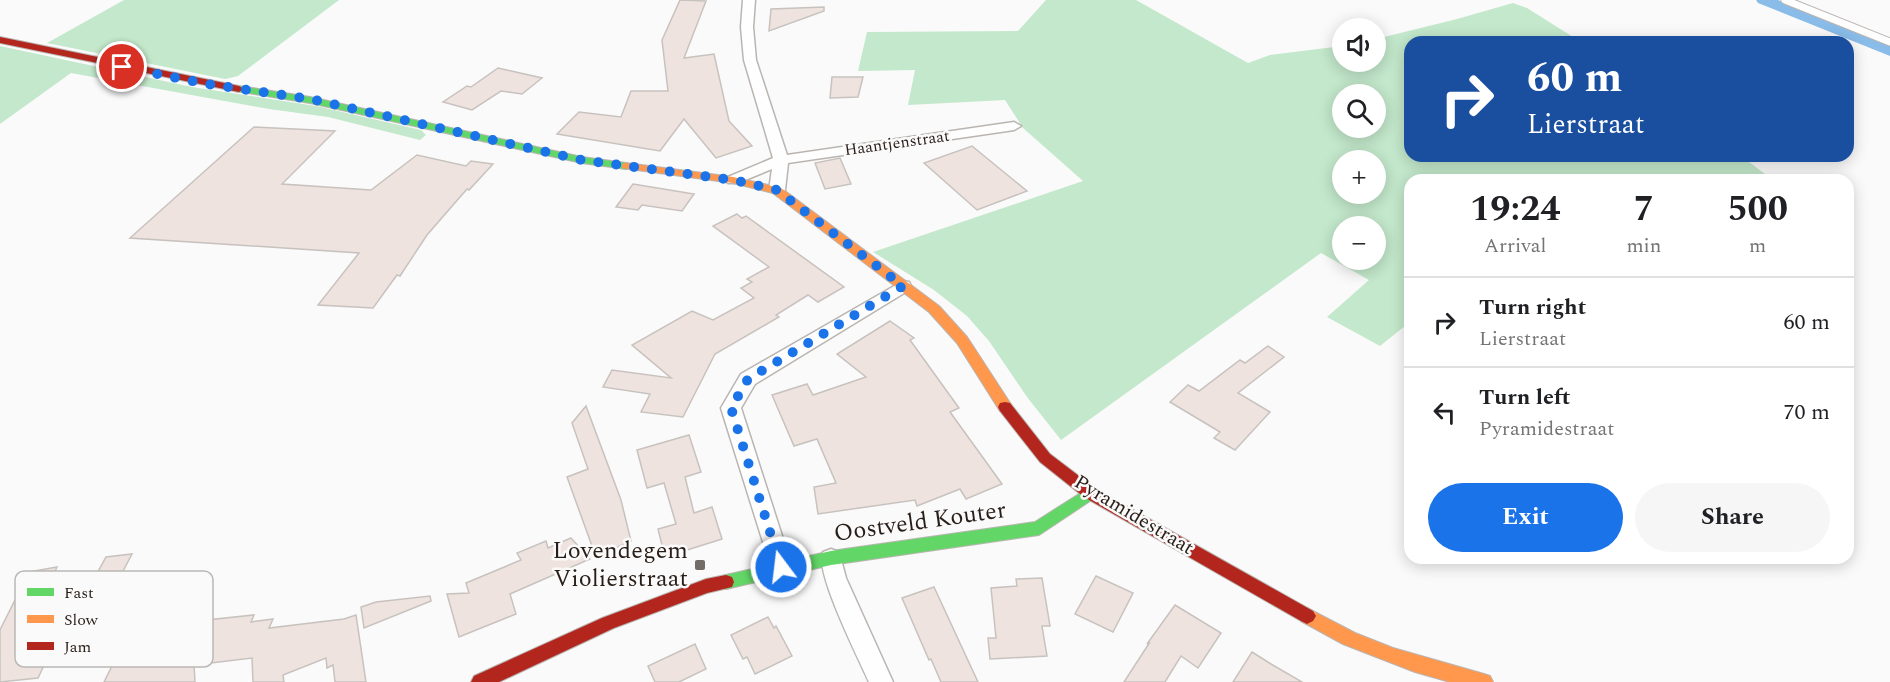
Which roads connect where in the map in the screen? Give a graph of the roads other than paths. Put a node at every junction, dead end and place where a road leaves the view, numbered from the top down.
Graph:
1 (749, 0) edge
2 (1785, 0) edge
3 (0, 40) edge
4 (1890, 42) edge
5 (1014, 126) dead end
6 (781, 160) junction
7 (733, 180) junction
8 (777, 190) junction
9 (903, 286) junction
10 (1090, 493) junction
11 (831, 558) junction
12 (781, 567) junction
13 (480, 682) edge
14 (881, 682) edge
15 (1484, 682) edge

1 - 6 street
2 - 4 lane
3 - 7 street, Pyramidestraat
5 - 6 street, Haantjenstraat
6 - 7 street
6 - 8 street
7 - 8 street, Pyramidestraat
8 - 9 street, Pyramidestraat
9 - 10 street, Pyramidestraat
9 - 12 street
10 - 11 street, Oostveld Kouter
10 - 15 street, Pyramidestraat
11 - 12 street, Oostveld Kouter
11 - 14 street
12 - 13 street, Oostveld Kouter

